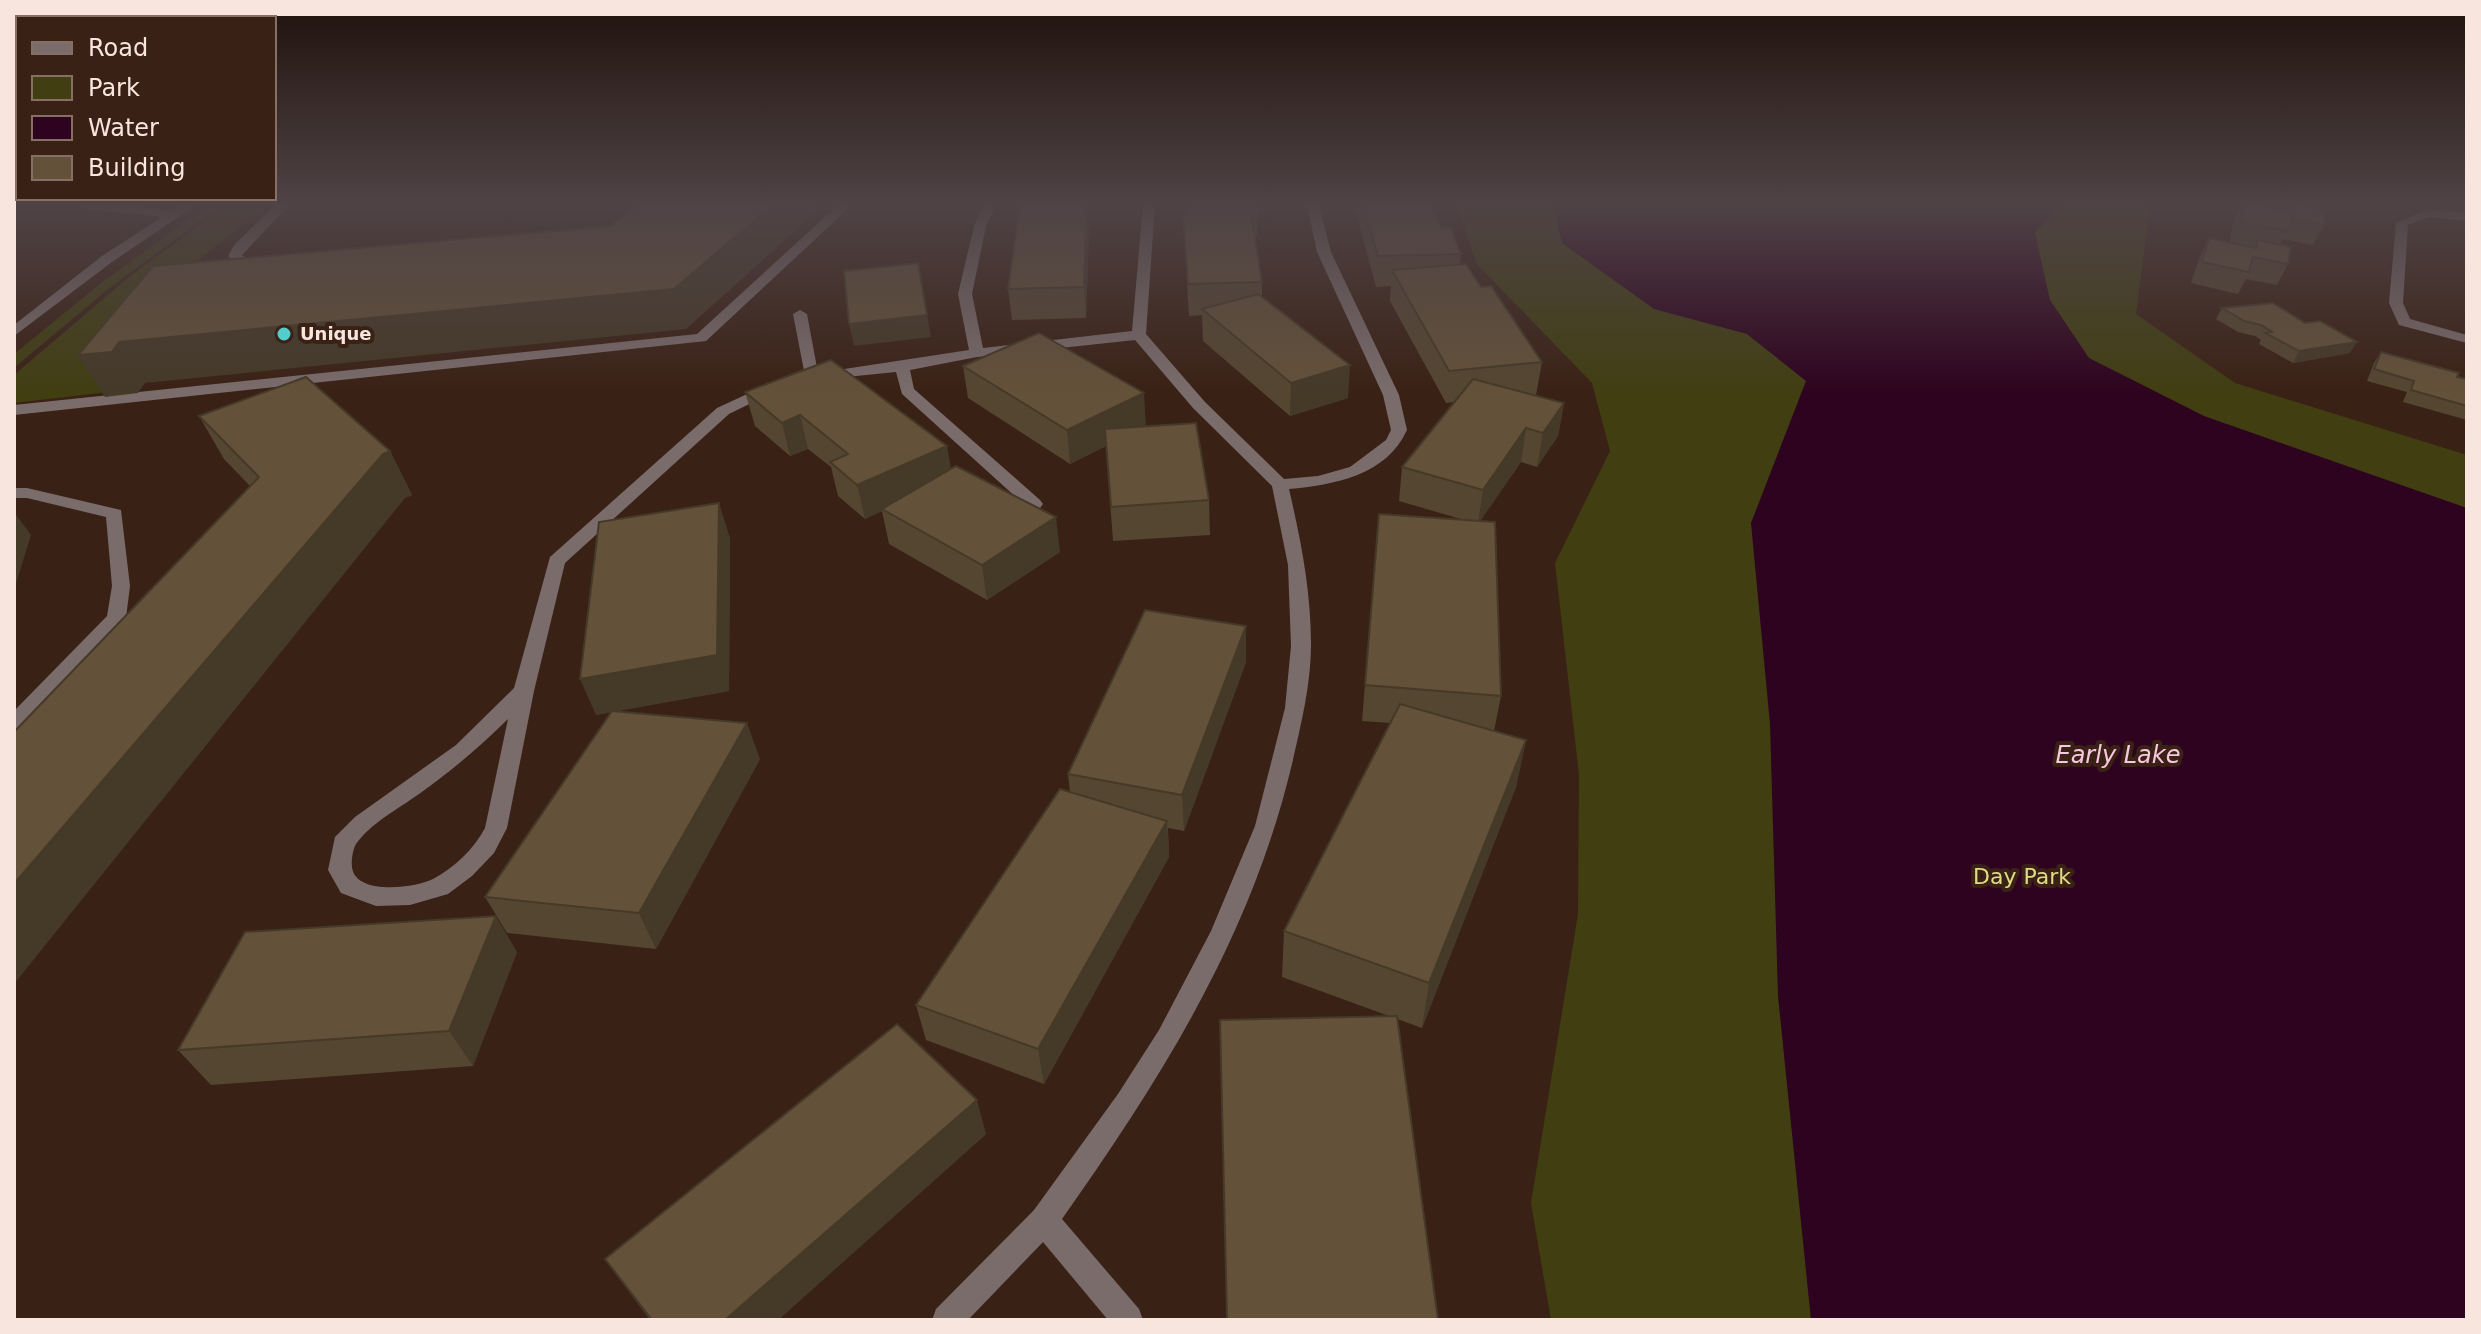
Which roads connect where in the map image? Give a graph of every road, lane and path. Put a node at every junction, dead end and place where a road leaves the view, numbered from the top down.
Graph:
1 (96, 267) edge
2 (249, 267) edge
3 (778, 267) edge
4 (971, 267) edge
5 (1144, 267) edge
6 (1331, 267) edge
7 (2399, 267) edge
8 (274, 284) edge
9 (800, 314) dead end
10 (14, 332) edge
11 (1139, 335) junction
12 (2467, 339) edge
13 (977, 353) junction
14 (902, 367) junction
15 (797, 381) junction
16 (14, 410) edge
17 (1280, 485) junction
18 (14, 493) edge
19 (1034, 504) edge
20 (524, 691) junction
21 (14, 724) edge
22 (1044, 1220) junction
23 (947, 1320) edge
24 (1128, 1320) edge

1 - 10 street
2 - 8 street
3 - 16 street
4 - 13 street
5 - 11 street
6 - 17 street
7 - 12 street
9 - 15 street
11 - 13 street
11 - 17 street
13 - 14 street
14 - 15 street
14 - 19 street
15 - 20 street
17 - 22 street
18 - 21 street
20 - 20 street
22 - 23 street
22 - 24 street

